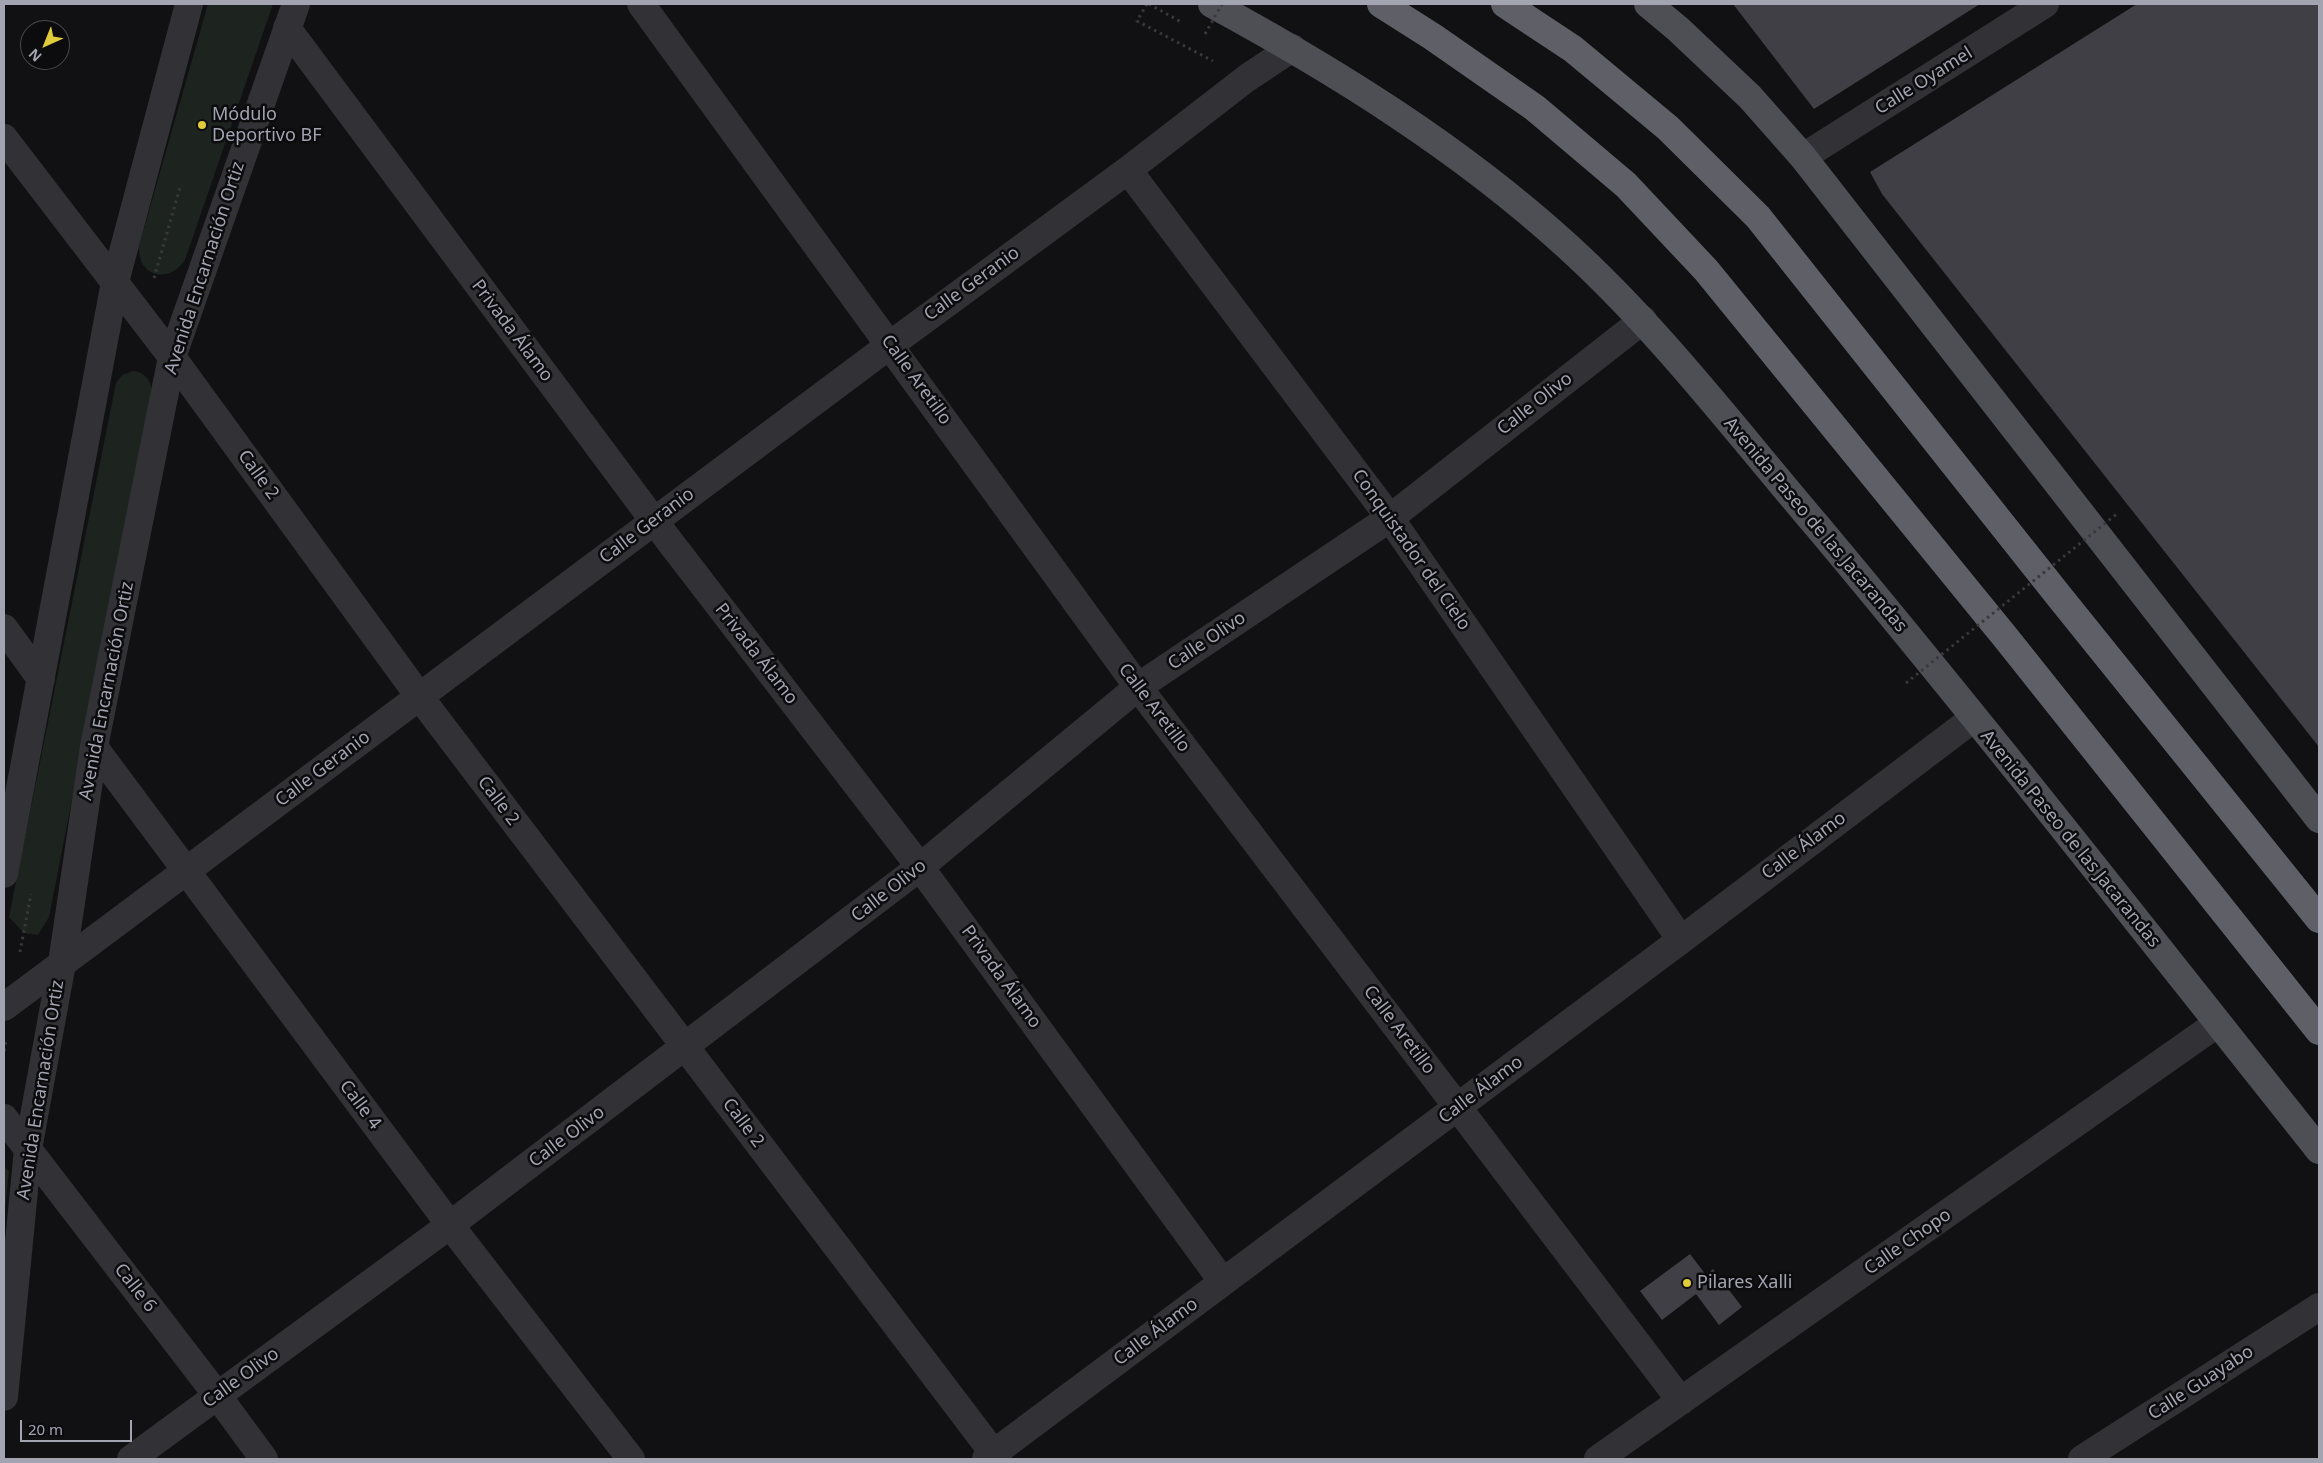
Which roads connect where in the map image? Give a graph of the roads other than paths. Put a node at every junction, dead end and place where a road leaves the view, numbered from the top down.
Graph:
1 (189, 4) edge
2 (641, 4) edge
3 (1212, 4) edge
4 (1381, 4) edge
5 (1506, 4) edge
6 (1648, 4) edge
7 (2045, 4) edge
8 (292, 16) edge
9 (1292, 48) junction
10 (4, 138) edge
11 (1803, 157) junction
12 (1128, 170) junction
13 (115, 282) junction
14 (1643, 320) junction
15 (890, 345) junction
16 (172, 357) junction
17 (1390, 518) junction
18 (654, 521) junction
19 (4, 628) edge
20 (41, 679) junction
21 (1138, 687) junction
22 (419, 696) junction
23 (1974, 718) junction
24 (94, 747) junction
25 (2319, 819) edge
26 (920, 867) junction
27 (186, 871) junction
28 (4, 874) edge
29 (2319, 919) edge
30 (1681, 940) junction
31 (62, 963) junction
32 (4, 1007) edge
33 (2218, 1023) junction
34 (2319, 1031) edge
35 (685, 1047) junction
36 (1457, 1107) junction
37 (4, 1118) edge
38 (28, 1150) junction
39 (2319, 1150) edge
40 (450, 1225) junction
41 (1223, 1282) junction
42 (2319, 1307) edge
43 (217, 1395) junction
44 (4, 1397) edge
45 (1681, 1401) junction
46 (992, 1457) edge
47 (131, 1459) edge
48 (264, 1459) edge
49 (631, 1459) edge
50 (1598, 1459) edge
51 (2082, 1459) edge

1 - 13 street
2 - 15 street, Calle Aretillo
3 - 9 main road, Avenida Paseo de las Jacarandas
4 - 34 highway
5 - 29 highway
6 - 11 main road
7 - 11 street, Calle Oyamel
8 - 16 street, Avenida Encarnación Ortiz
8 - 18 street, Privada Álamo
9 - 12 street, Calle Geranio
9 - 14 main road, Avenida Paseo de las Jacarandas
10 - 13 street, Calle 2
11 - 25 main road
12 - 15 street, Calle Geranio
12 - 17 street, Conquistador del Cielo
13 - 16 street, Calle 2
13 - 20 street
14 - 17 street, Calle Olivo
14 - 23 main road, Avenida Paseo de las Jacarandas
15 - 18 street, Calle Geranio
15 - 21 street, Calle Aretillo
16 - 22 street, Calle 2
16 - 24 street, Avenida Encarnación Ortiz
17 - 21 street, Calle Olivo
17 - 30 street, Conquistador del Cielo
18 - 22 street, Calle Geranio
18 - 26 street, Privada Álamo
19 - 20 street
20 - 28 street
21 - 26 street, Calle Olivo
21 - 36 street, Calle Aretillo
22 - 27 street, Calle Geranio
22 - 35 street, Calle 2
23 - 30 street, Calle Álamo
23 - 33 main road, Avenida Paseo de las Jacarandas
24 - 27 street, Calle 4
24 - 31 street, Avenida Encarnación Ortiz
26 - 35 street, Calle Olivo
26 - 41 street, Privada Álamo
27 - 31 street, Calle Geranio
27 - 40 street, Calle 4
30 - 36 street, Calle Álamo
31 - 32 street, Calle Geranio
31 - 38 street, Avenida Encarnación Ortiz
33 - 39 main road, Avenida Paseo de las Jacarandas
33 - 45 street, Calle Chopo
35 - 40 street, Calle Olivo
35 - 46 street, Calle 2
36 - 41 street, Calle Álamo
36 - 45 street, Calle Aretillo
37 - 38 street, Calle 6
38 - 43 street, Calle 6
38 - 44 street, Avenida Encarnación Ortiz
40 - 43 street, Calle Olivo
40 - 49 street, Calle 4
41 - 46 street, Calle Álamo
42 - 51 street, Calle Guayabo
43 - 47 street, Calle Olivo
43 - 48 street, Calle 6
45 - 50 street, Calle Chopo

